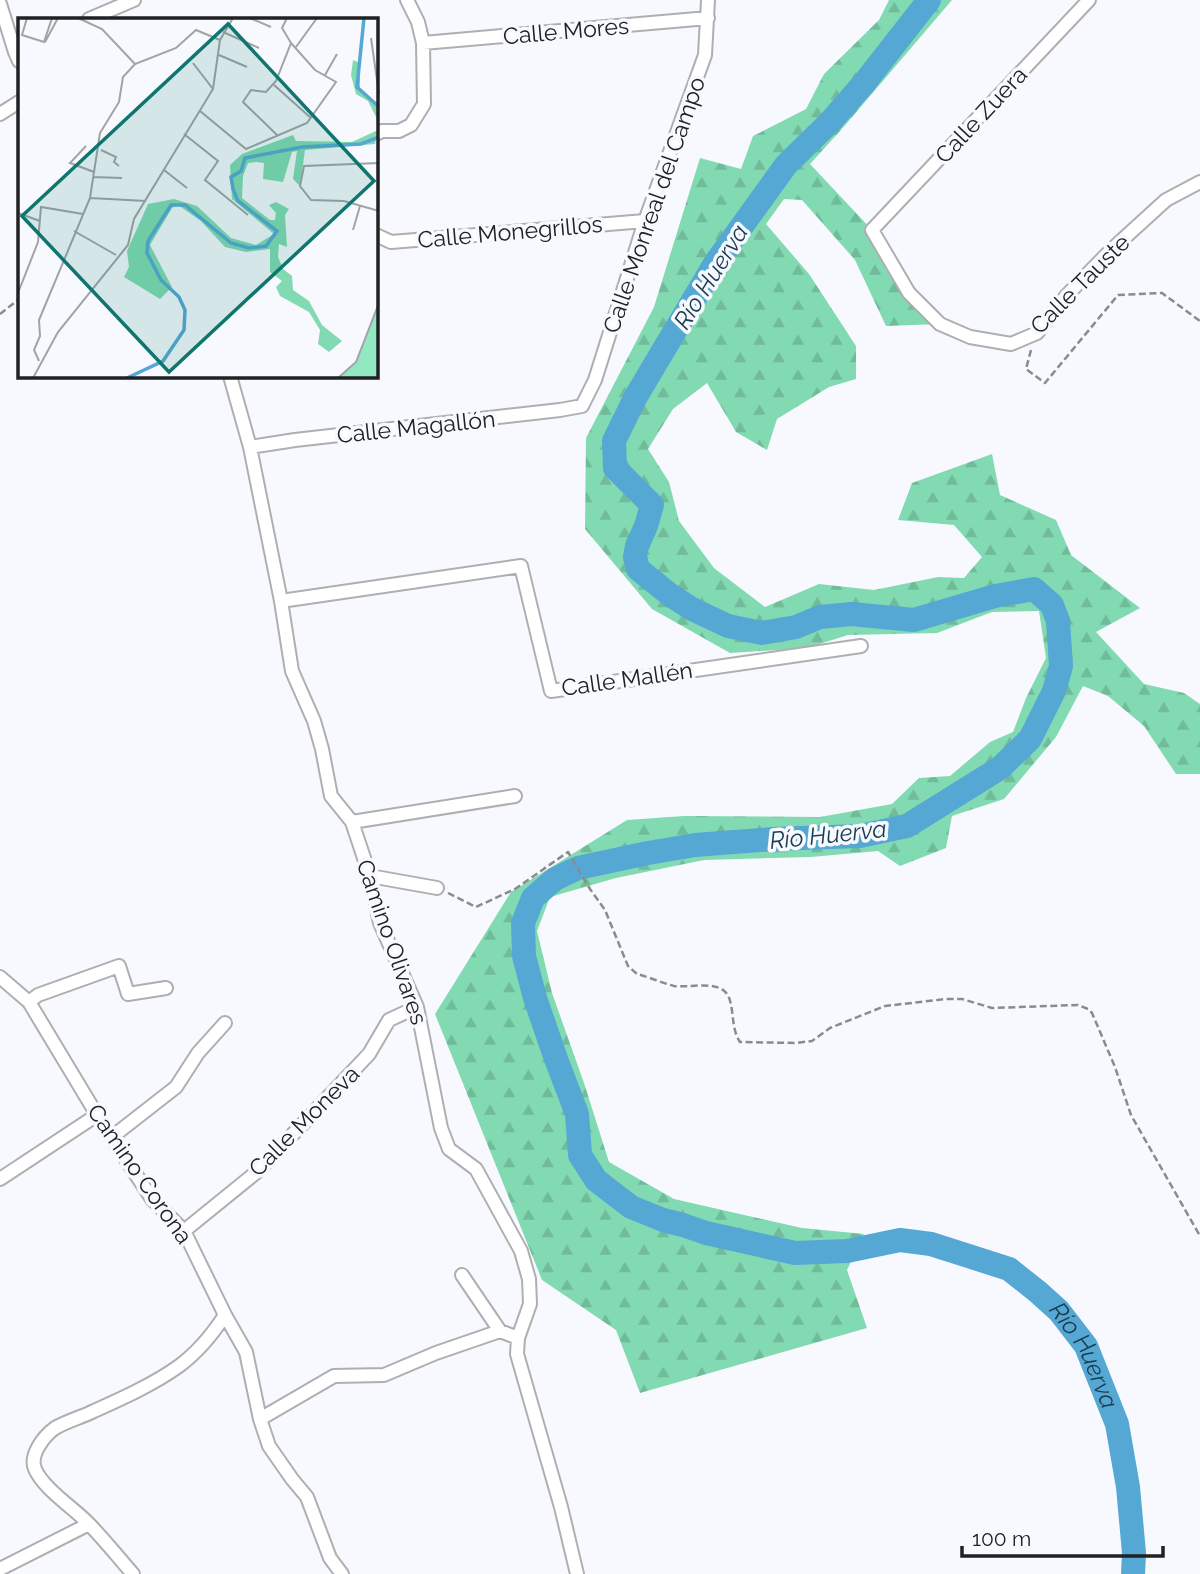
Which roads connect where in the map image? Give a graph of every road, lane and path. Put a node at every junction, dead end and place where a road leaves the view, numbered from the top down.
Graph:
1 (134, 0) edge
2 (407, 0) edge
3 (708, 0) edge
4 (1089, 0) edge
5 (0, 4) edge
6 (91, 18) edge
7 (708, 18) junction
8 (424, 43) junction
9 (18, 54) edge
10 (18, 103) edge
11 (0, 114) edge
12 (378, 133) edge
13 (1200, 182) edge
14 (645, 221) junction
15 (872, 230) joint
16 (378, 235) edge
17 (18, 300) edge
18 (0, 314) edge
19 (1200, 321) edge
20 (1037, 333) junction
21 (231, 378) edge
22 (582, 406) joint
23 (250, 447) junction
24 (281, 601) junction
25 (861, 646) dead end
26 (515, 796) dead end
27 (352, 822) junction
28 (370, 876) junction
29 (437, 888) joint
30 (0, 977) edge
31 (166, 988) dead end
32 (29, 1002) junction
33 (417, 1007) junction
34 (225, 1023) dead end
35 (97, 1115) junction
36 (112, 1136) junction
37 (0, 1179) edge
38 (184, 1231) junction
39 (1200, 1236) edge
40 (463, 1275) dead end
41 (225, 1315) junction
42 (500, 1331) junction
43 (518, 1338) junction
44 (260, 1419) junction
45 (89, 1524) junction
46 (0, 1569) edge
47 (133, 1574) edge
48 (342, 1574) edge
49 (577, 1574) edge

1 - 6 street
2 - 8 street
3 - 7 street, Calle Monreal del Campo
4 - 15 street, Calle Zuera
5 - 9 street
7 - 8 street, Calle Mores
7 - 14 street, Calle Monreal del Campo
8 - 12 street
10 - 11 street
13 - 20 street, Calle Tauste
14 - 16 street, Calle Monegrillos
14 - 22 street, Calle Monreal del Campo
15 - 20 street, Calle Tauste
17 - 18 path
19 - 20 path
21 - 23 street, Camino Olivares
22 - 23 street, Calle Magallón
23 - 24 street, Camino Olivares
24 - 25 street, Calle Mallén
24 - 27 street, Camino Olivares
26 - 27 street
27 - 28 street, Camino Olivares
28 - 29 street
28 - 33 street, Camino Olivares
29 - 39 path
30 - 32 street, Camino Corona
31 - 32 street
32 - 35 street, Camino Corona
33 - 38 street, Calle Moneva
33 - 43 street, Camino Olivares
34 - 36 street
35 - 36 street, Camino Corona
35 - 37 street
36 - 38 street, Camino Corona
38 - 41 street, Camino Corona
40 - 42 street
41 - 44 street, Camino Corona
41 - 45 street
42 - 43 street
42 - 44 street
43 - 49 street, Camino Olivares
44 - 48 street, Camino Corona
45 - 46 street
45 - 47 street

